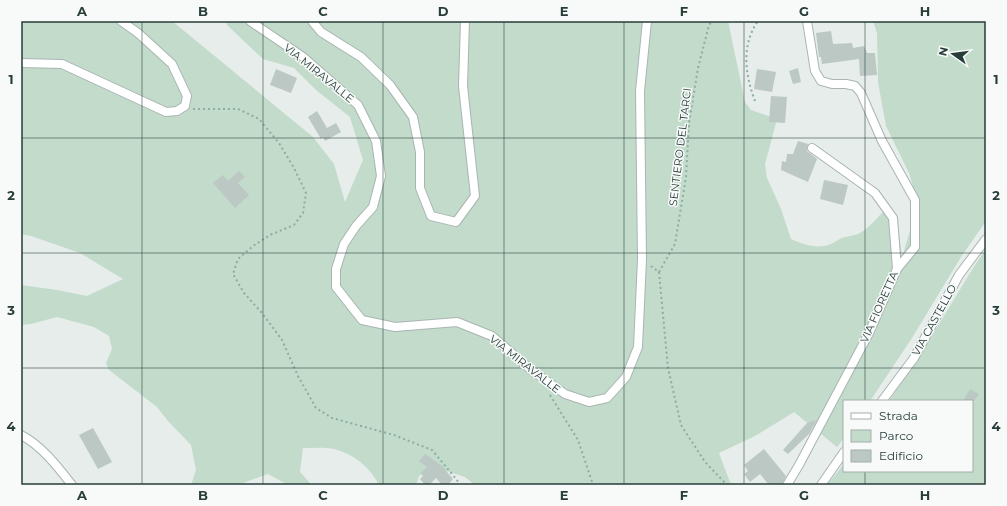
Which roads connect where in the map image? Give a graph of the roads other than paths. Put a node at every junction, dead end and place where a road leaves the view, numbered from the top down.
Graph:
1 (121, 21) edge
2 (250, 21) edge
3 (312, 21) edge
4 (465, 21) edge
5 (647, 21) edge
6 (807, 21) edge
7 (21, 62) edge
8 (812, 148) dead end
9 (986, 239) edge
10 (897, 269) junction
11 (883, 400) edge
12 (21, 435) edge
13 (843, 453) edge
14 (72, 485) edge
15 (787, 485) edge
16 (821, 485) edge

1 - 7 street
2 - 5 street, VIA MIRAVALLE
3 - 4 street
6 - 10 street
8 - 10 street, VIA FIORETTA
9 - 11 street, VIA CASTELLO
10 - 15 street, VIA FIORETTA
12 - 14 street
13 - 16 street

